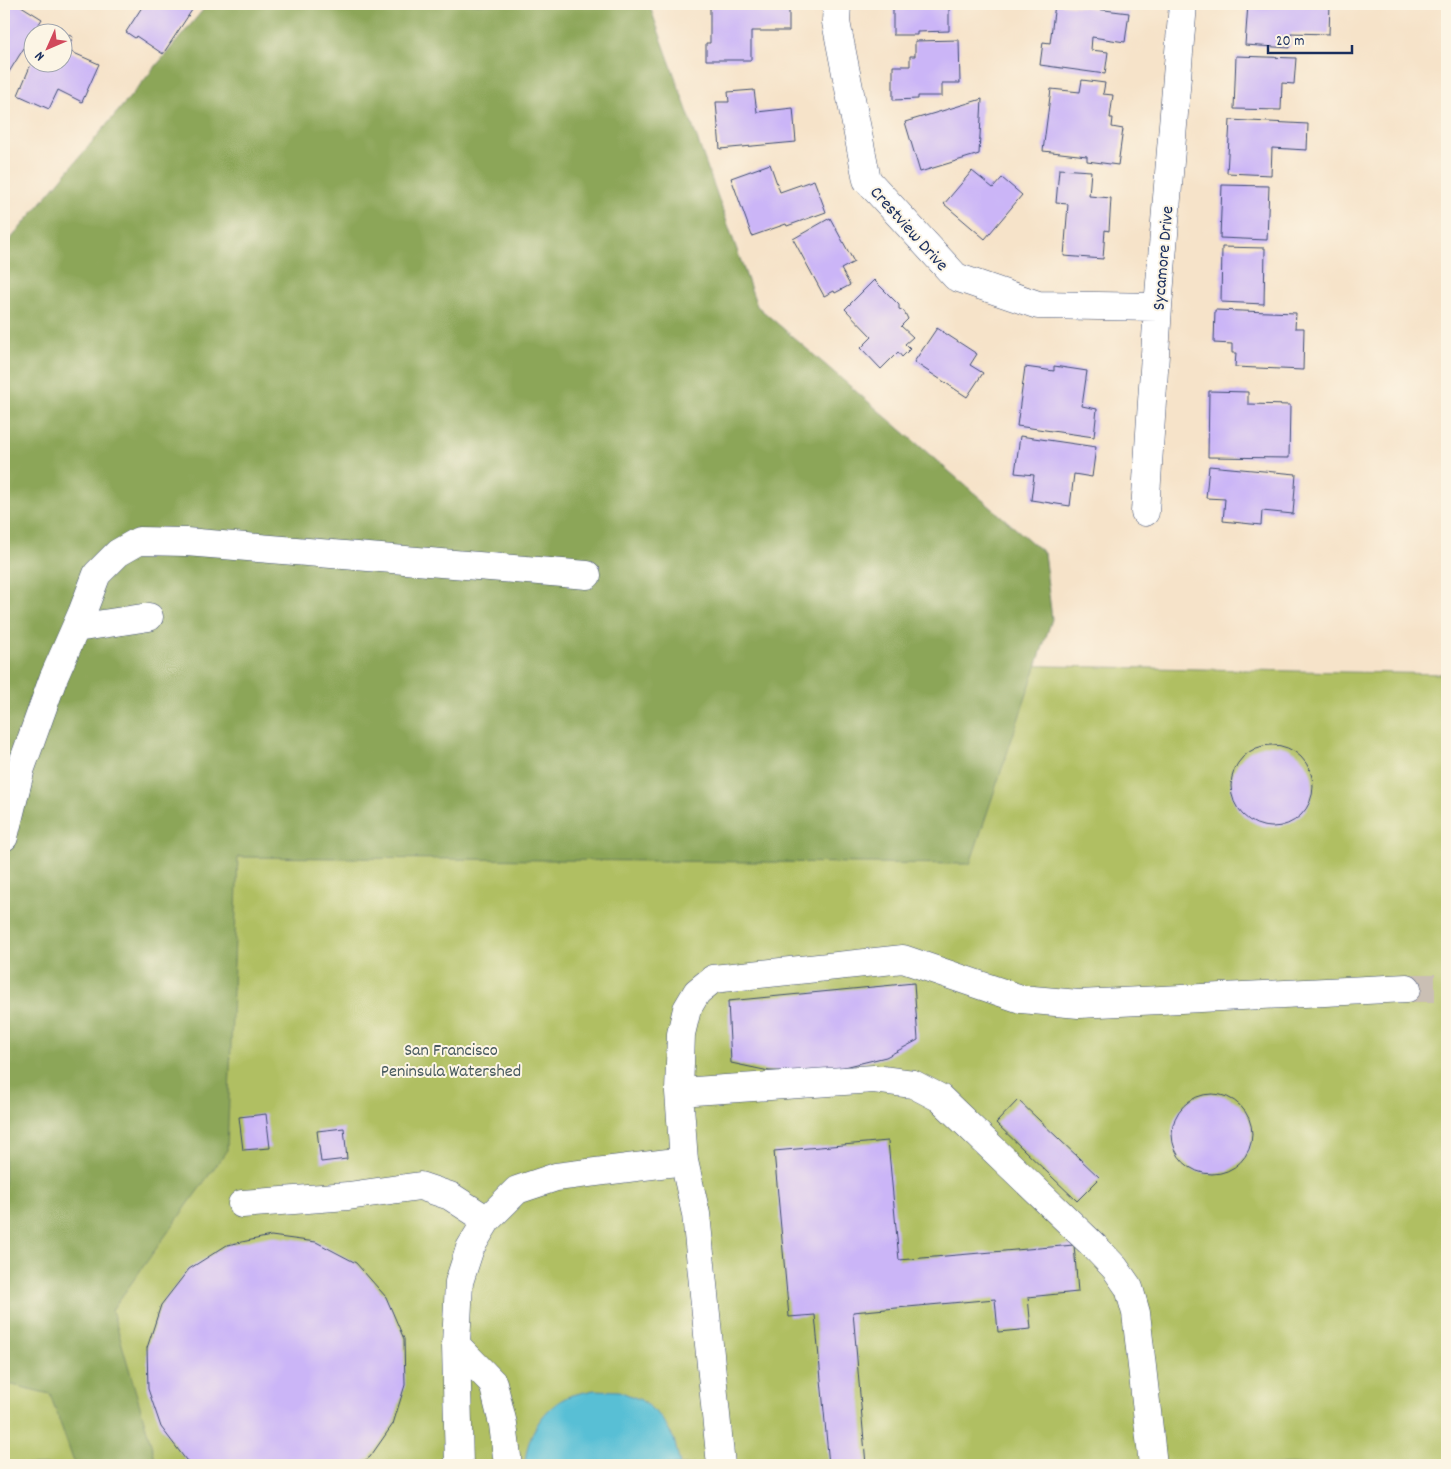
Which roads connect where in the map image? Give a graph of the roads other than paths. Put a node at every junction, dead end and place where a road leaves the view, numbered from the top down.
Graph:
1 (837, 4) edge
2 (1183, 4) edge
3 (1158, 308) junction
4 (1146, 512) dead end
5 (587, 576) dead end
6 (149, 618) dead end
7 (76, 628) junction
8 (4, 837) edge
9 (1407, 988) tunnel mouth
10 (679, 1092) junction
11 (684, 1161) junction
12 (242, 1204) dead end
13 (487, 1220) junction
14 (456, 1345) junction
15 (459, 1465) edge
16 (508, 1465) edge
17 (721, 1465) edge
18 (1153, 1465) edge

1 - 3 street, Crestview Drive
2 - 3 street, Sycamore Drive
3 - 4 street, Sycamore Drive
5 - 7 street
6 - 7 street
7 - 8 street
9 - 10 street
10 - 11 street
10 - 18 street
11 - 13 street
11 - 17 street
12 - 13 street
13 - 14 street
14 - 15 street
14 - 16 street

